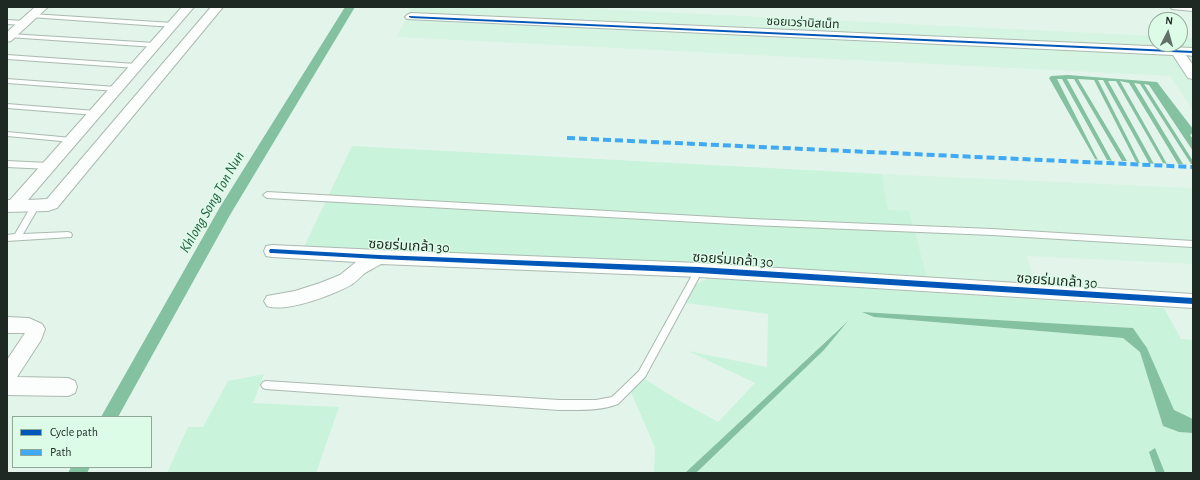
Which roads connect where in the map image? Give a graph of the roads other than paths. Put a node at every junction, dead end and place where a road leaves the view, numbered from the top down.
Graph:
1 (42, 7) edge
2 (188, 7) edge
3 (217, 7) edge
4 (1176, 7) edge
5 (1193, 8) edge
6 (411, 17) dead end
7 (28, 20) junction
8 (7, 22) edge
9 (173, 25) junction
10 (8, 37) edge
11 (155, 45) junction
12 (1148, 50) edge
13 (1178, 52) edge
14 (7, 58) edge
15 (136, 66) junction
16 (1193, 75) edge
17 (7, 82) edge
18 (116, 89) junction
19 (7, 106) edge
20 (96, 113) junction
21 (7, 134) edge
22 (72, 140) junction
23 (7, 164) edge
24 (49, 166) junction
25 (267, 195) dead end
26 (36, 205) junction
27 (10, 206) edge
28 (68, 235) dead end
29 (17, 237) junction
30 (7, 238) edge
31 (1193, 244) edge
32 (272, 251) dead end
33 (379, 257) junction
34 (698, 270) junction
35 (273, 301) dead end
36 (1193, 301) edge
37 (7, 325) edge
38 (7, 376) edge
39 (266, 385) dead end
40 (7, 386) edge
41 (68, 387) dead end

1 - 7 street
2 - 9 street
3 - 26 street
4 - 5 street
6 - 12 street, ซอยเวร่าบิสเน็ท
7 - 8 lane
7 - 9 lane
7 - 10 street
9 - 11 street
10 - 11 lane
11 - 15 street
13 - 16 street
14 - 15 lane
15 - 18 street
17 - 18 lane
18 - 20 street
19 - 20 lane
20 - 22 street
21 - 22 lane
22 - 24 street
23 - 24 lane
24 - 27 street
25 - 31 lane
26 - 27 street
26 - 29 lane
28 - 29 lane
29 - 30 lane
32 - 33 street, ซอยร่มเกล้า 30
33 - 34 street, ซอยร่มเกล้า 30
33 - 35 street
34 - 36 street, ซอยร่มเกล้า 30
34 - 39 lane
37 - 38 street
40 - 41 street

